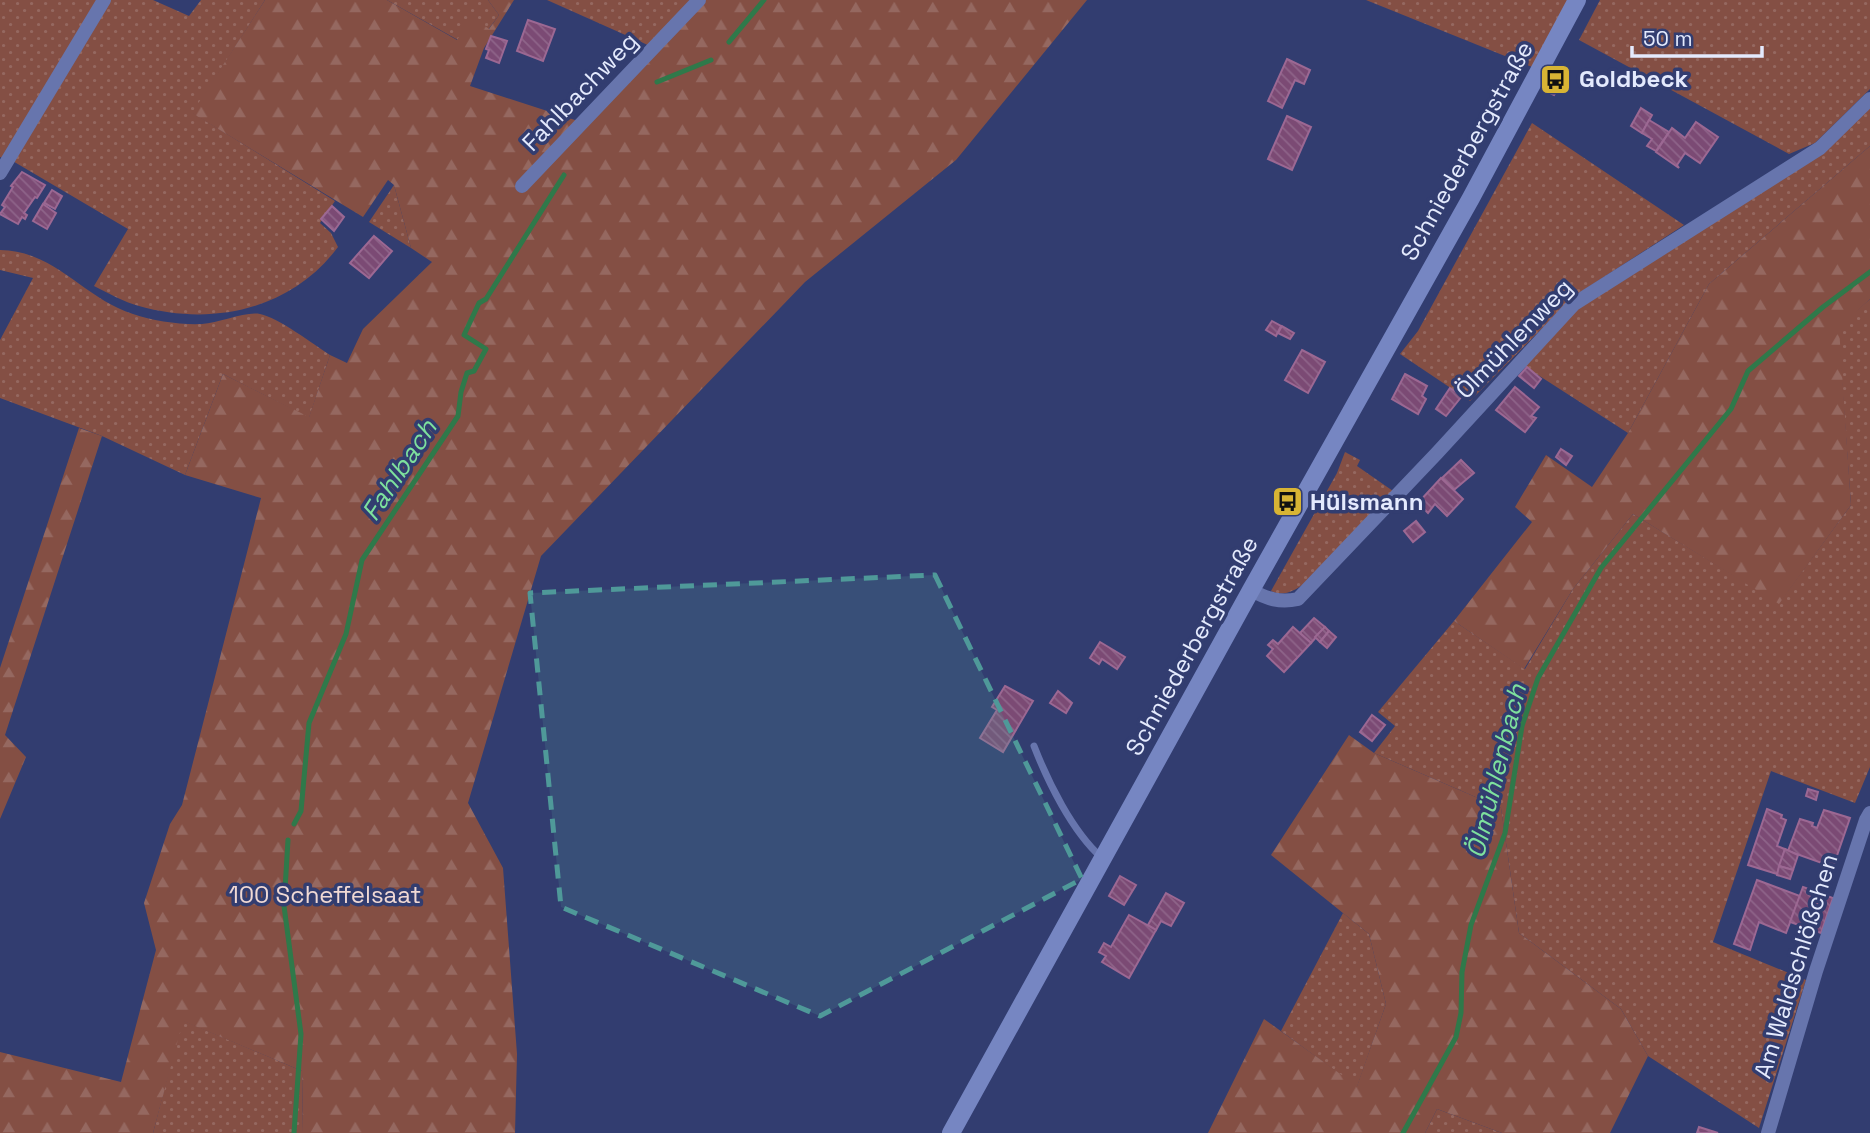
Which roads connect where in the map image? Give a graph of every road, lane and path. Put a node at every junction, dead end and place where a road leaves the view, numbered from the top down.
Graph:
1 (104, 0) edge
2 (699, 0) edge
3 (1577, 0) edge
4 (1870, 99) edge
5 (0, 173) edge
6 (522, 186) dead end
7 (1251, 590) junction
8 (1034, 746) dead end
9 (1870, 813) edge
10 (1102, 858) junction
11 (951, 1133) edge
12 (1768, 1133) edge

1 - 5 street
2 - 6 street, Fahlbachweg
3 - 7 street, Schniederbergstraße
4 - 7 street, Ölmühlenweg
7 - 10 street, Schniederbergstraße
8 - 10 lane
9 - 12 street, Am Waldschlößchen
10 - 11 street, Schniederbergstraße

